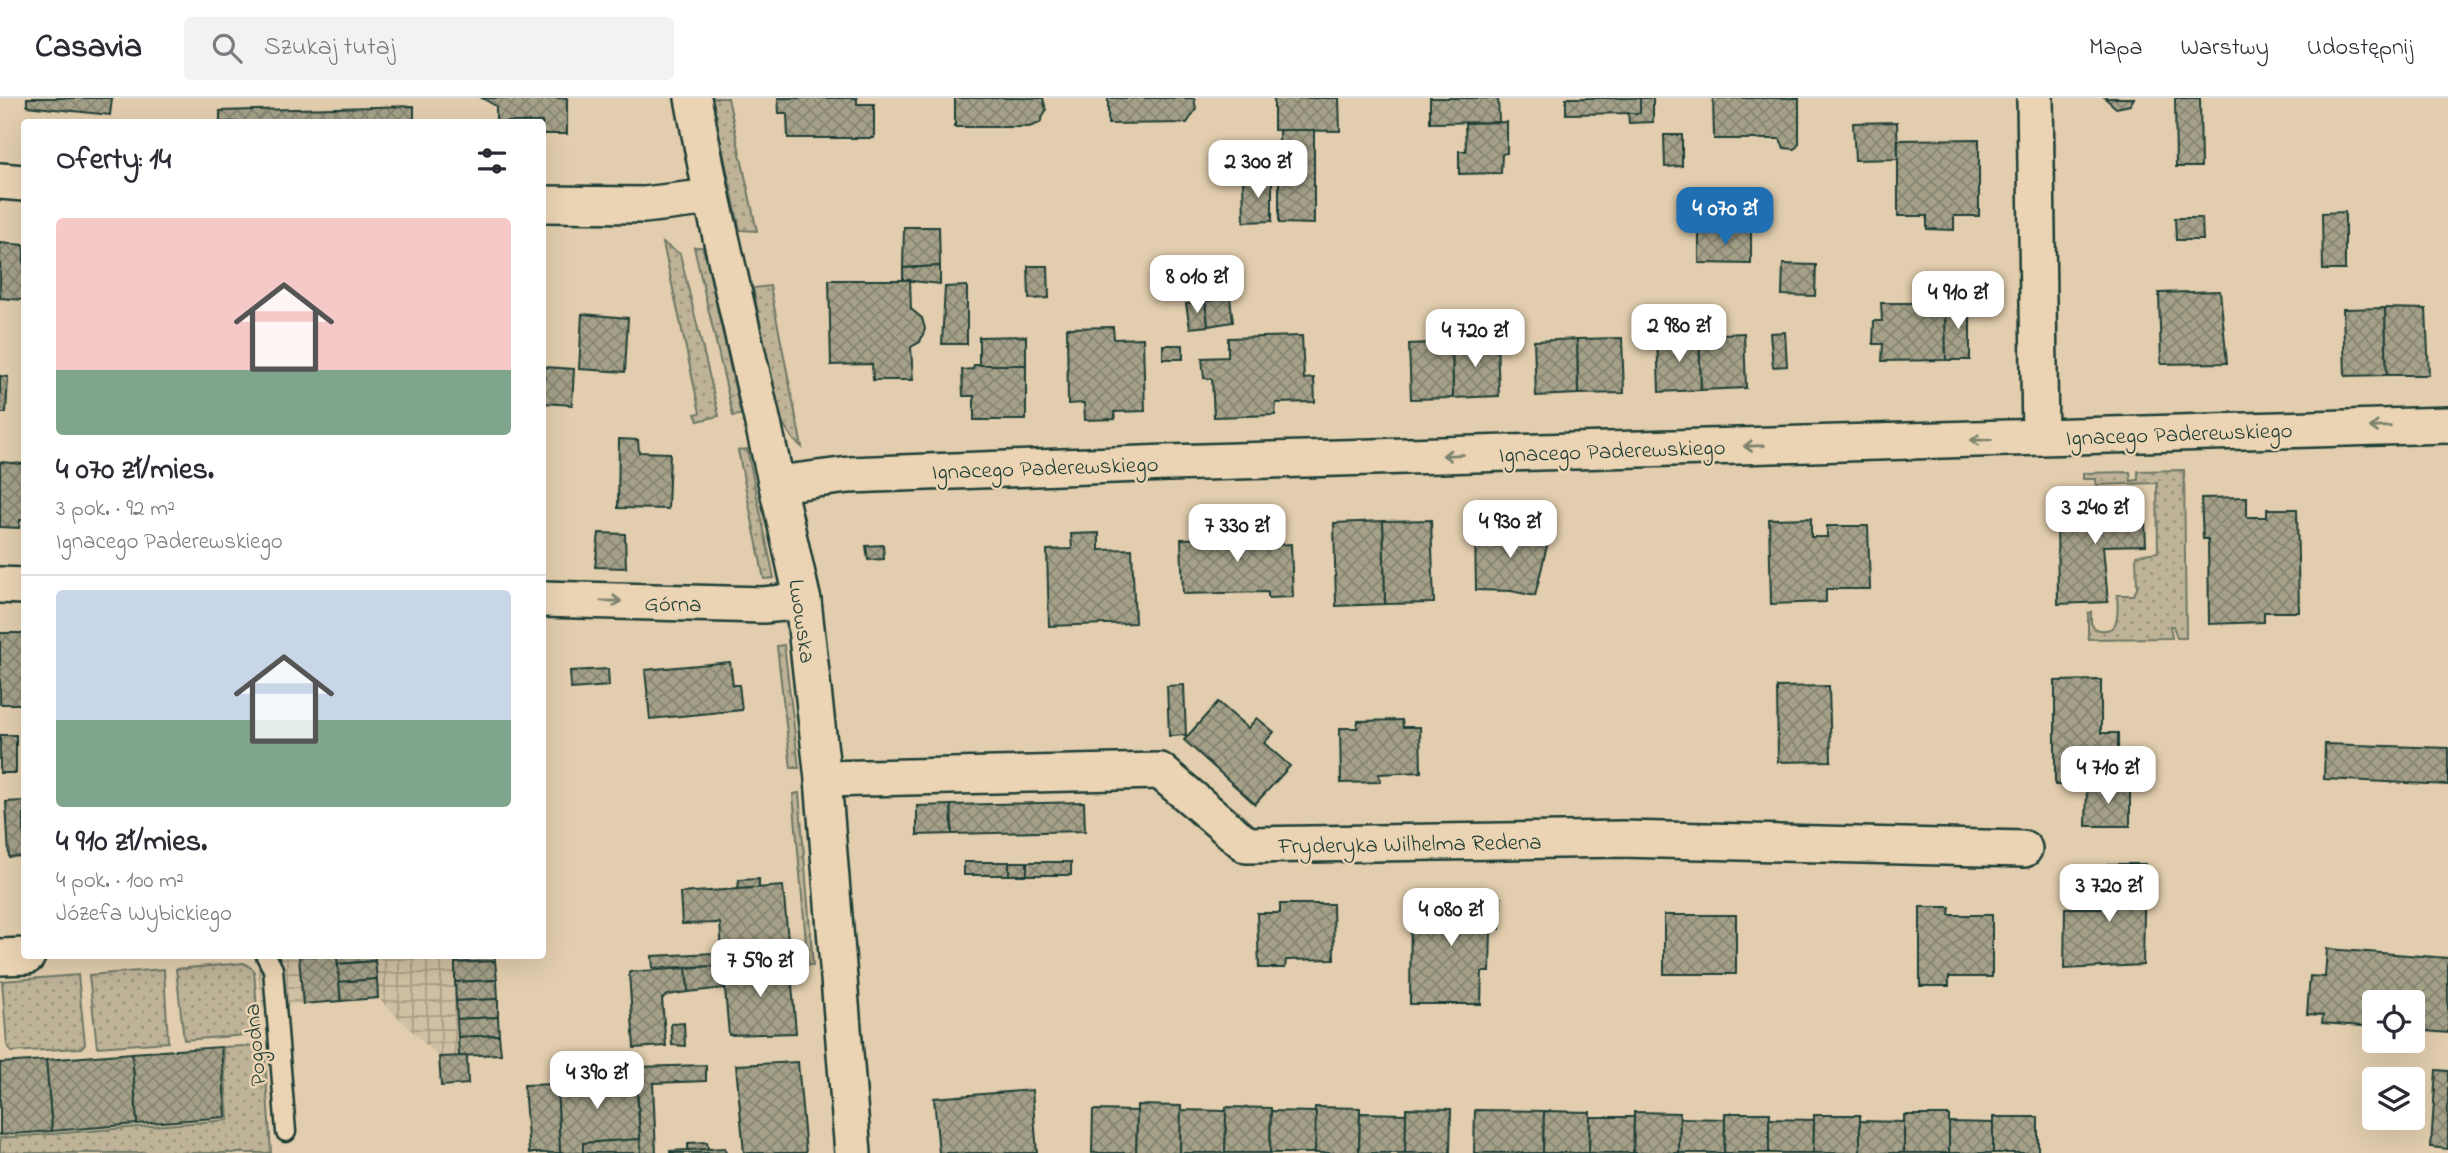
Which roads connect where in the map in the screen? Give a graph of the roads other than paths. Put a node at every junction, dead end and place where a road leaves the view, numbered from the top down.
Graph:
1 (693, 98) edge
2 (2035, 98) edge
3 (0, 181) edge
4 (21, 183) edge
5 (712, 197) junction
6 (546, 204) edge
7 (2448, 425) edge
8 (2040, 437) junction
9 (777, 484) junction
10 (0, 585) edge
11 (21, 586) edge
12 (546, 599) edge
13 (803, 601) junction
14 (823, 779) junction
15 (2024, 849) dead end
16 (21, 956) edge
17 (0, 957) edge
18 (268, 959) edge
19 (286, 1132) dead end
20 (853, 1153) edge

1 - 5 street, Lwowska
2 - 8 street
3 - 4 street
5 - 6 street
5 - 9 street, Lwowska
7 -> 8 street, Ignacego Paderewskiego
8 -> 9 street, Ignacego Paderewskiego
9 - 13 street, Lwowska
10 - 11 street
12 -> 13 street, Górna
13 - 14 street, Lwowska
14 - 15 street, Fryderyka Wilhelma Redena
14 - 20 street, Lwowska
16 - 17 street
18 - 19 lane, Pogodna

